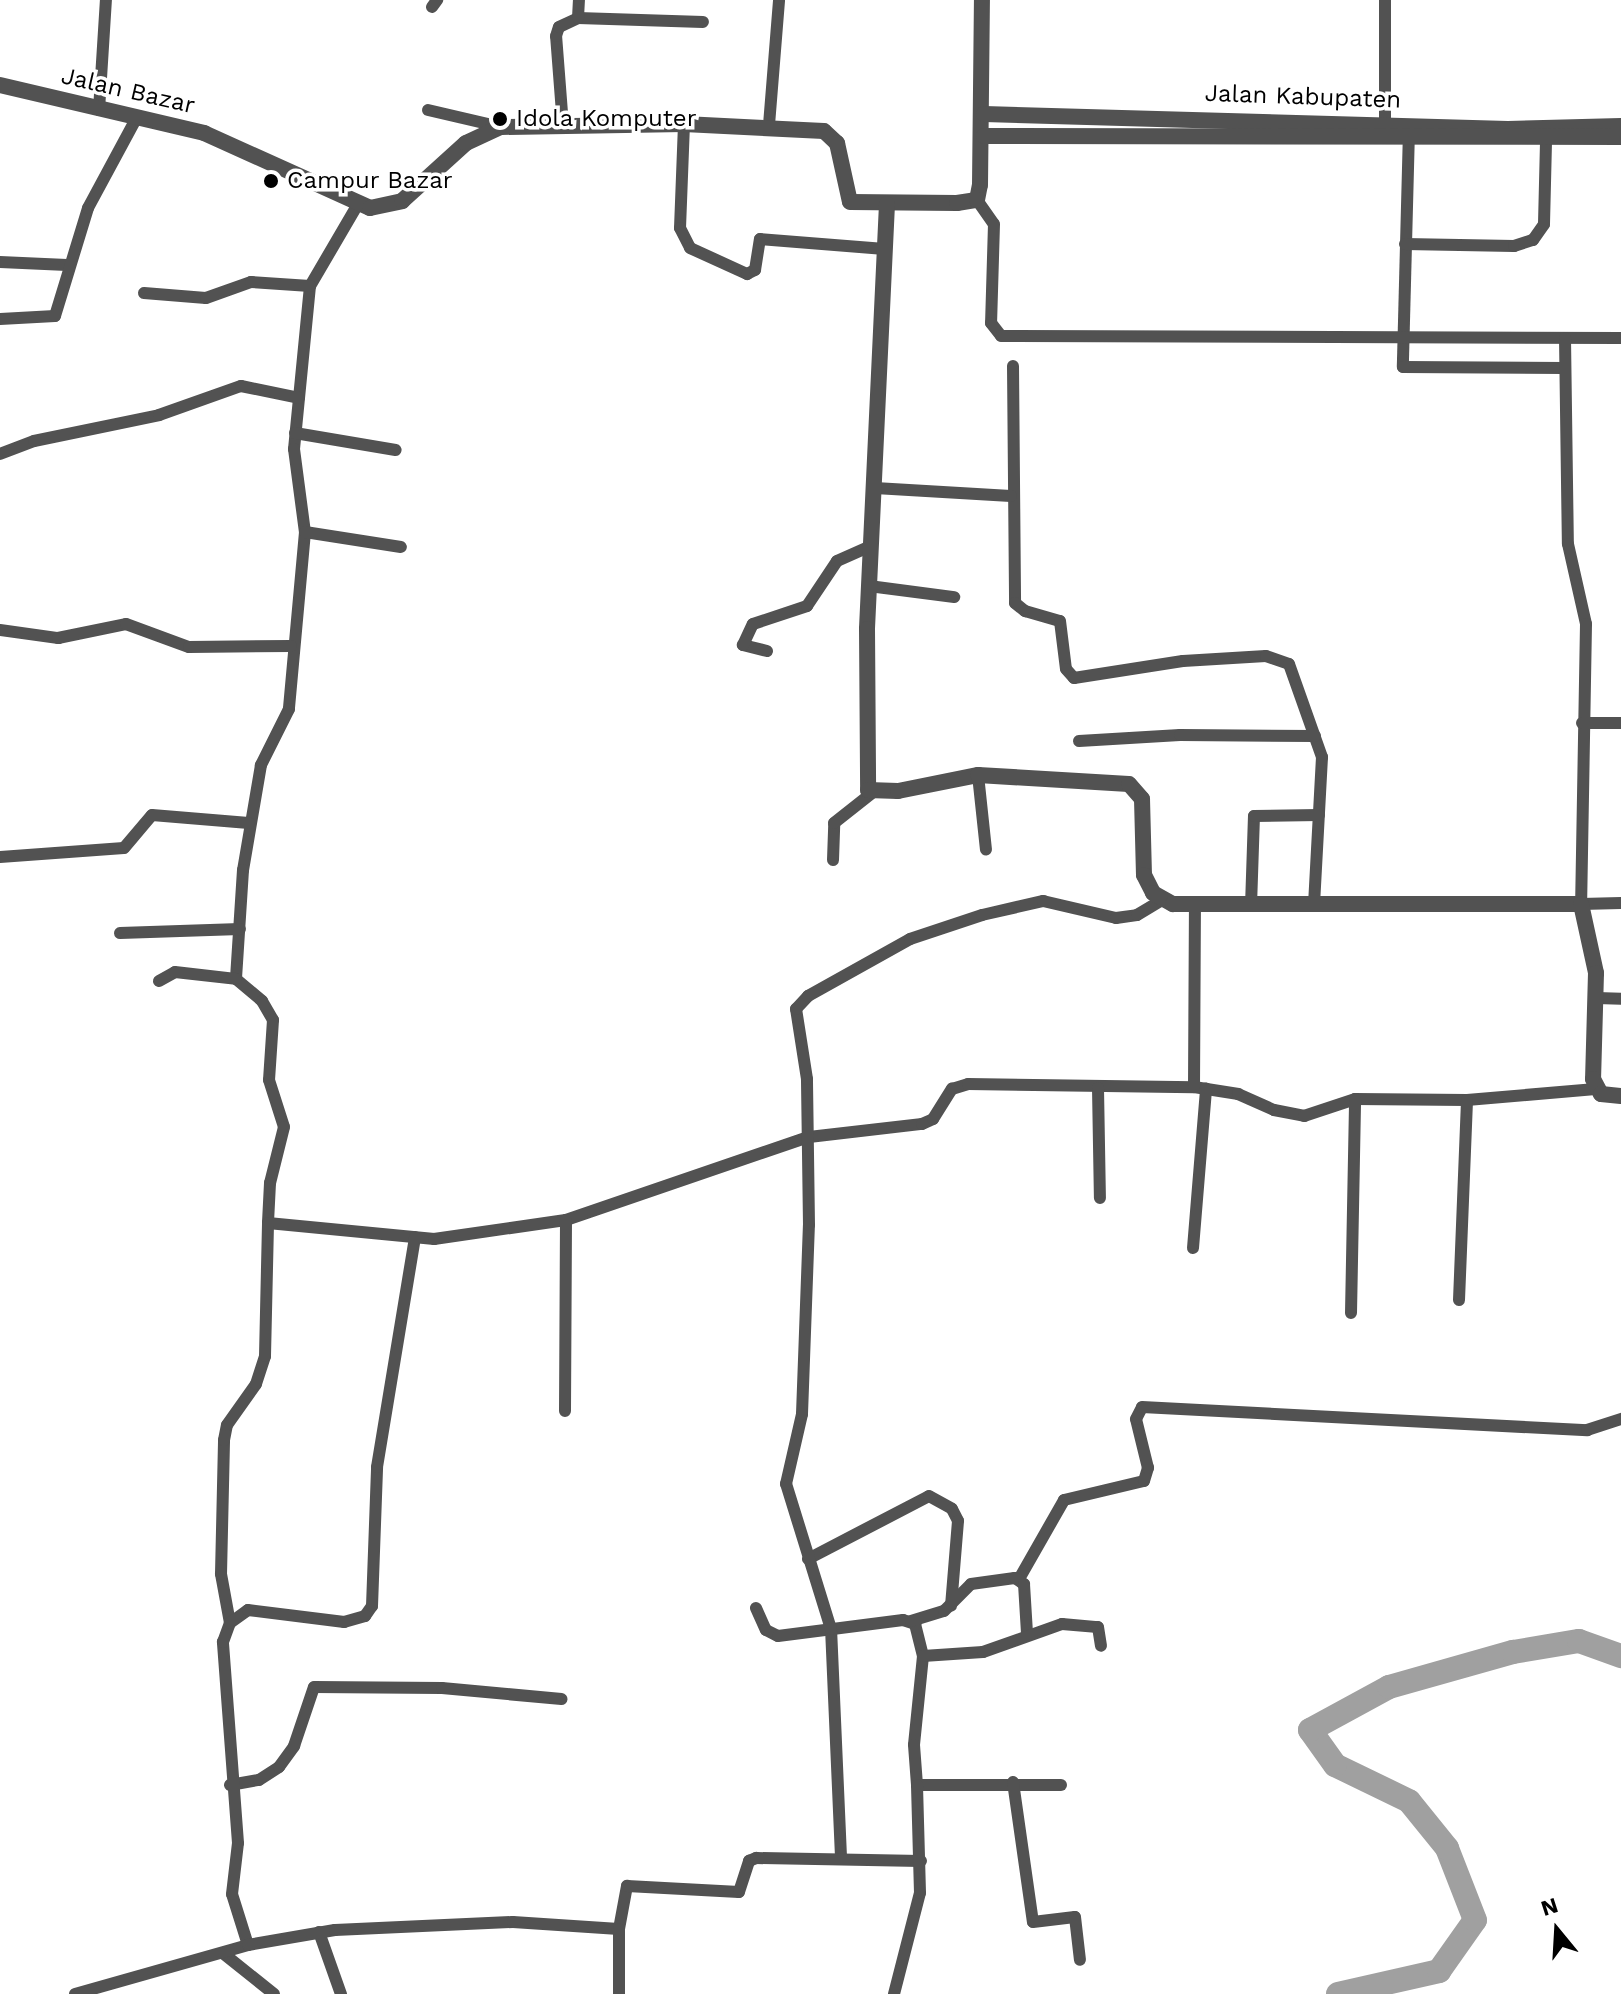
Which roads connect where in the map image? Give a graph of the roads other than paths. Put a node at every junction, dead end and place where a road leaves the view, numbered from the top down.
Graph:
1 (106, 0) edge
2 (579, 0) edge
3 (779, 0) edge
4 (982, 0) edge
5 (1385, 0) edge
6 (578, 18) junction
7 (703, 22) dead end
8 (0, 85) edge
9 (99, 110) junction
10 (428, 110) dead end
11 (984, 114) junction
12 (137, 117) junction
13 (684, 124) junction
14 (769, 125) junction
15 (563, 126) junction
16 (1621, 126) edge
17 (501, 127) junction
18 (1408, 131) junction
19 (1385, 132) junction
20 (984, 136) junction
21 (1621, 137) edge
22 (1546, 140) junction
23 (977, 200) junction
24 (358, 204) junction
25 (887, 204) junction
26 (1405, 244) junction
27 (885, 249) junction
28 (0, 262) edge
29 (67, 265) junction
30 (310, 286) junction
31 (144, 293) dead end
32 (0, 319) edge
33 (1404, 337) junction
34 (1565, 338) junction
35 (1621, 338) edge
36 (1013, 366) dead end
37 (1564, 368) junction
38 (299, 398) junction
39 (295, 433) junction
40 (396, 450) dead end
41 (0, 454) edge
42 (875, 488) junction
43 (1011, 496) junction
44 (305, 532) junction
45 (871, 546) junction
46 (401, 547) dead end
47 (869, 586) junction
48 (954, 597) dead end
49 (0, 630) edge
50 (291, 646) junction
51 (767, 651) dead end
52 (1582, 723) junction
53 (1621, 723) edge
54 (1315, 736) junction
55 (1079, 741) dead end
56 (978, 775) junction
57 (872, 793) junction
58 (1319, 815) junction
59 (249, 823) junction
60 (986, 850) dead end
61 (0, 857) edge
62 (833, 860) dead end
63 (1162, 900) junction
64 (1621, 903) edge
65 (1581, 904) junction
66 (1314, 905) junction
67 (1195, 906) junction
68 (1251, 906) junction
69 (240, 929) junction
70 (120, 933) dead end
71 (236, 979) junction
72 (159, 981) dead end
73 (1597, 998) junction
74 (1621, 999) edge
75 (1098, 1088) junction
76 (1200, 1088) junction
77 (1596, 1089) junction
78 (1621, 1096) edge
79 (1355, 1099) junction
80 (1467, 1100) junction
81 (809, 1137) junction
82 (1100, 1198) dead end
83 (566, 1220) junction
84 (268, 1223) junction
85 (415, 1237) junction
86 (1193, 1248) dead end
87 (1459, 1300) dead end
88 (1351, 1313) dead end
89 (565, 1411) dead end
90 (1621, 1419) edge
91 (808, 1559) junction
92 (1019, 1579) junction
93 (951, 1606) junction
94 (756, 1608) dead end
95 (911, 1621) junction
96 (230, 1623) junction
97 (831, 1629) junction
98 (1027, 1633) junction
99 (1101, 1646) dead end
100 (923, 1656) junction
101 (561, 1699) dead end
102 (1013, 1782) junction
103 (230, 1785) junction
104 (917, 1785) junction
105 (1061, 1785) dead end
106 (841, 1857) junction
107 (921, 1861) junction
108 (619, 1929) junction
109 (319, 1932) junction
110 (248, 1945) junction
111 (224, 1954) junction
112 (1080, 1960) dead end
113 (75, 1994) edge
114 (274, 1994) edge
115 (341, 1994) edge
116 (619, 1994) edge
117 (894, 1994) edge

1 - 9 street
2 - 6 street
3 - 14 street
4 - 11 street
5 - 19 street
6 - 7 street
6 - 15 street
8 - 9 street, Jalan Bazar
9 - 12 street, Jalan Bazar
10 - 17 street
11 - 19 street, Jalan Kabupaten
11 - 20 street
12 - 24 street, Jalan Bazar
12 - 29 street
13 - 14 street
13 - 15 street
13 - 27 street
14 - 25 street
15 - 17 street
16 - 18 street, Jalan Kabupaten
17 - 24 street, Jalan Bazar
18 - 19 street, Jalan Kabupaten
18 - 22 street, Jalan Kabupaten
18 - 26 street
19 - 20 street, Jalan Kabupaten
20 - 23 street
21 - 22 street, Jalan Kabupaten
22 - 26 street
23 - 25 street
23 - 33 street
24 - 30 street
25 - 27 street
26 - 33 street
27 - 42 street
28 - 29 street
29 - 32 street
30 - 31 street
30 - 38 street
33 - 34 street
33 - 37 street
34 - 35 street
34 - 37 street
36 - 43 street
37 - 52 street
38 - 39 street
38 - 41 street
39 - 40 street
39 - 44 street
42 - 43 street
42 - 45 street
43 - 54 street
44 - 46 street
44 - 50 street
45 - 47 street
45 - 51 street
47 - 48 street
47 - 57 street
49 - 50 street
50 - 59 street
52 - 53 street
52 - 65 street
54 - 55 street
54 - 58 street
56 - 57 street
56 - 60 street
56 - 63 street
57 - 62 street
58 - 66 street
58 - 68 street
59 - 61 street
59 - 69 street
63 - 67 street
63 - 81 street
64 - 65 street
65 - 66 street
65 - 73 street
66 - 68 street
67 - 68 street
67 - 76 street
69 - 70 street
69 - 71 street
71 - 72 street
71 - 84 street
73 - 74 street
73 - 77 street
75 - 76 street
75 - 81 street
75 - 82 street
76 - 79 street
76 - 86 street
77 - 78 street
77 - 80 street
79 - 80 street
79 - 88 street
80 - 87 street
81 - 83 street
81 - 91 street
83 - 85 street
83 - 89 street
84 - 85 street
84 - 96 street
85 - 96 street
90 - 92 street
91 - 93 street
91 - 97 street
92 - 93 street
92 - 98 street
93 - 95 street
94 - 97 street
95 - 97 street
95 - 100 street
96 - 103 street
97 - 106 street
98 - 99 street
98 - 100 street
100 - 104 street
101 - 103 street
102 - 104 street
102 - 105 street
102 - 112 street
103 - 110 street
104 - 107 street
106 - 107 street
106 - 108 street
107 - 117 street
108 - 109 street
108 - 116 street
109 - 110 street
109 - 115 street
110 - 111 street
111 - 113 street
111 - 114 street

